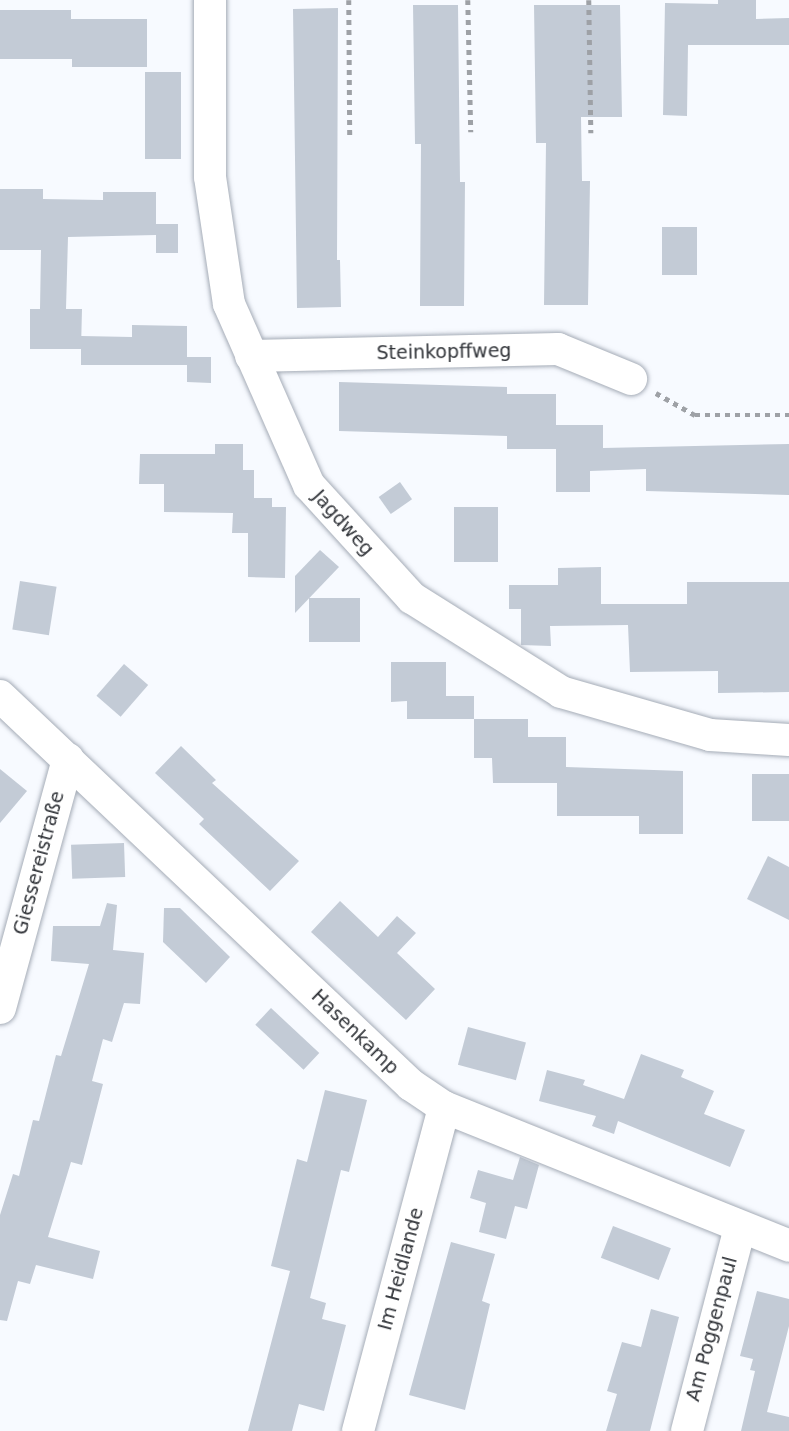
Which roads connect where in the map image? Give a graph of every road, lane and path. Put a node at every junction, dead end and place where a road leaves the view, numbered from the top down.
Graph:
1 (210, 0) edge
2 (349, 0) edge
3 (468, 0) edge
4 (589, 0) edge
5 (471, 132) dead end
6 (591, 133) dead end
7 (350, 135) dead end
8 (251, 356) junction
9 (631, 379) joint
10 (789, 415) edge
11 (0, 696) edge
12 (789, 740) edge
13 (68, 759) junction
14 (0, 1008) edge
15 (444, 1107) junction
16 (740, 1228) junction
17 (789, 1246) edge
18 (358, 1431) edge
19 (687, 1431) edge

1 - 8 street, Jagdweg
2 - 7 path
3 - 5 path
4 - 6 path
8 - 9 street, Steinkopffweg
8 - 12 street, Jagdweg
9 - 10 path
11 - 13 street, Hasenkamp
13 - 14 street, Giessereistraße
13 - 15 street, Hasenkamp
15 - 16 street, Hasenkamp
15 - 18 street, Im Heidlande
16 - 17 street, Hasenkamp
16 - 19 street, Am Poggenpaul

